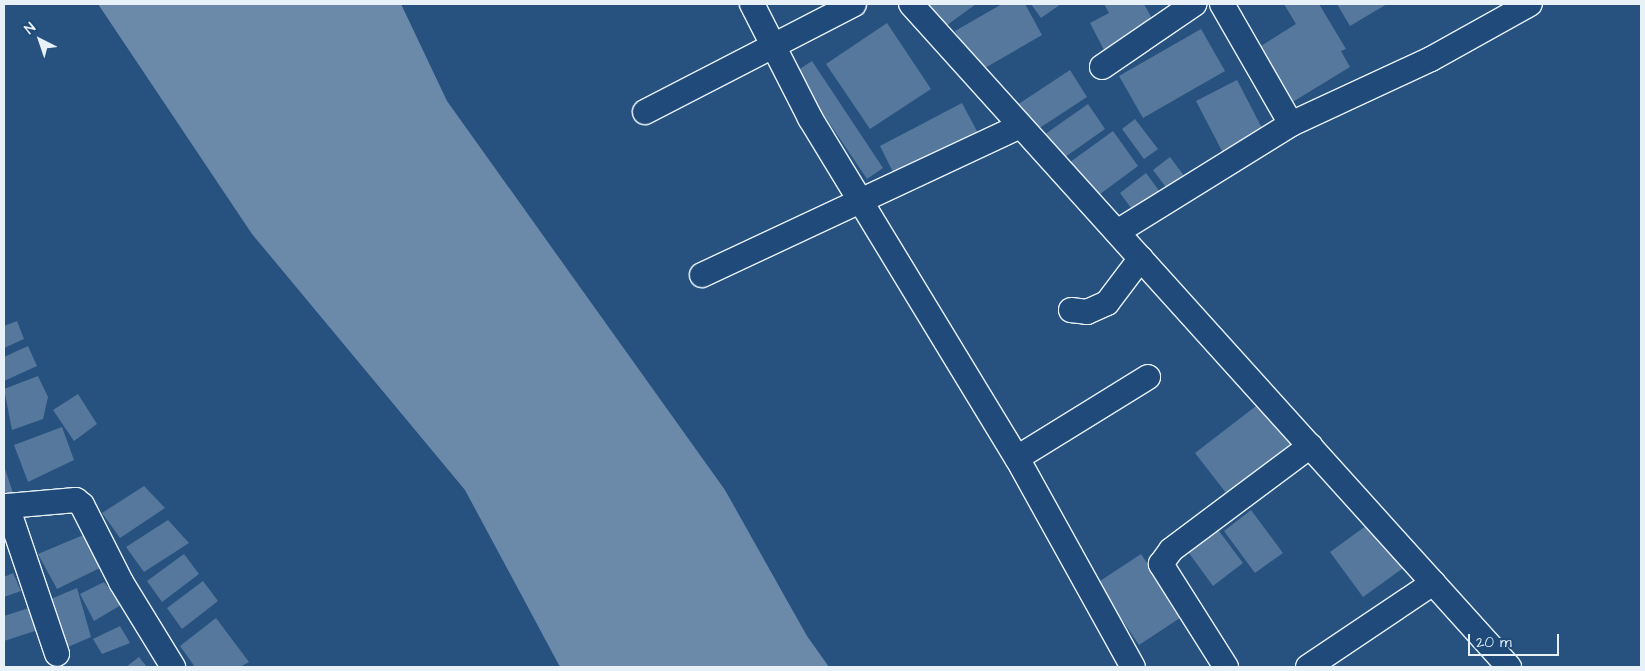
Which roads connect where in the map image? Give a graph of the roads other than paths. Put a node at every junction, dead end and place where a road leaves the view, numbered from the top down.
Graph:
1 (752, 4) edge
2 (854, 4) edge
3 (911, 4) edge
4 (1194, 4) edge
5 (1222, 4) edge
6 (1530, 4) edge
7 (773, 49) junction
8 (1102, 67) dead end
9 (645, 112) dead end
10 (1290, 124) junction
11 (1020, 126) junction
12 (861, 204) junction
13 (1117, 232) junction
14 (1141, 258) junction
15 (702, 275) dead end
16 (1071, 310) dead end
17 (1148, 377) dead end
18 (1310, 446) junction
19 (1017, 458) junction
20 (6, 506) edge
21 (1433, 584) junction
22 (57, 654) dead end
23 (173, 667) edge
24 (1133, 667) edge
25 (1226, 667) edge
26 (1308, 667) edge
27 (1509, 667) edge

1 - 7 street
2 - 7 street
3 - 11 street
4 - 8 street
5 - 10 street
6 - 10 street
7 - 9 street
7 - 12 street
10 - 13 street
11 - 12 street
11 - 13 street
12 - 15 street
12 - 19 street
13 - 14 street
14 - 16 street
14 - 18 street
17 - 19 street
18 - 21 street
18 - 25 street
19 - 24 street
20 - 22 street
20 - 23 street
21 - 26 street
21 - 27 street

